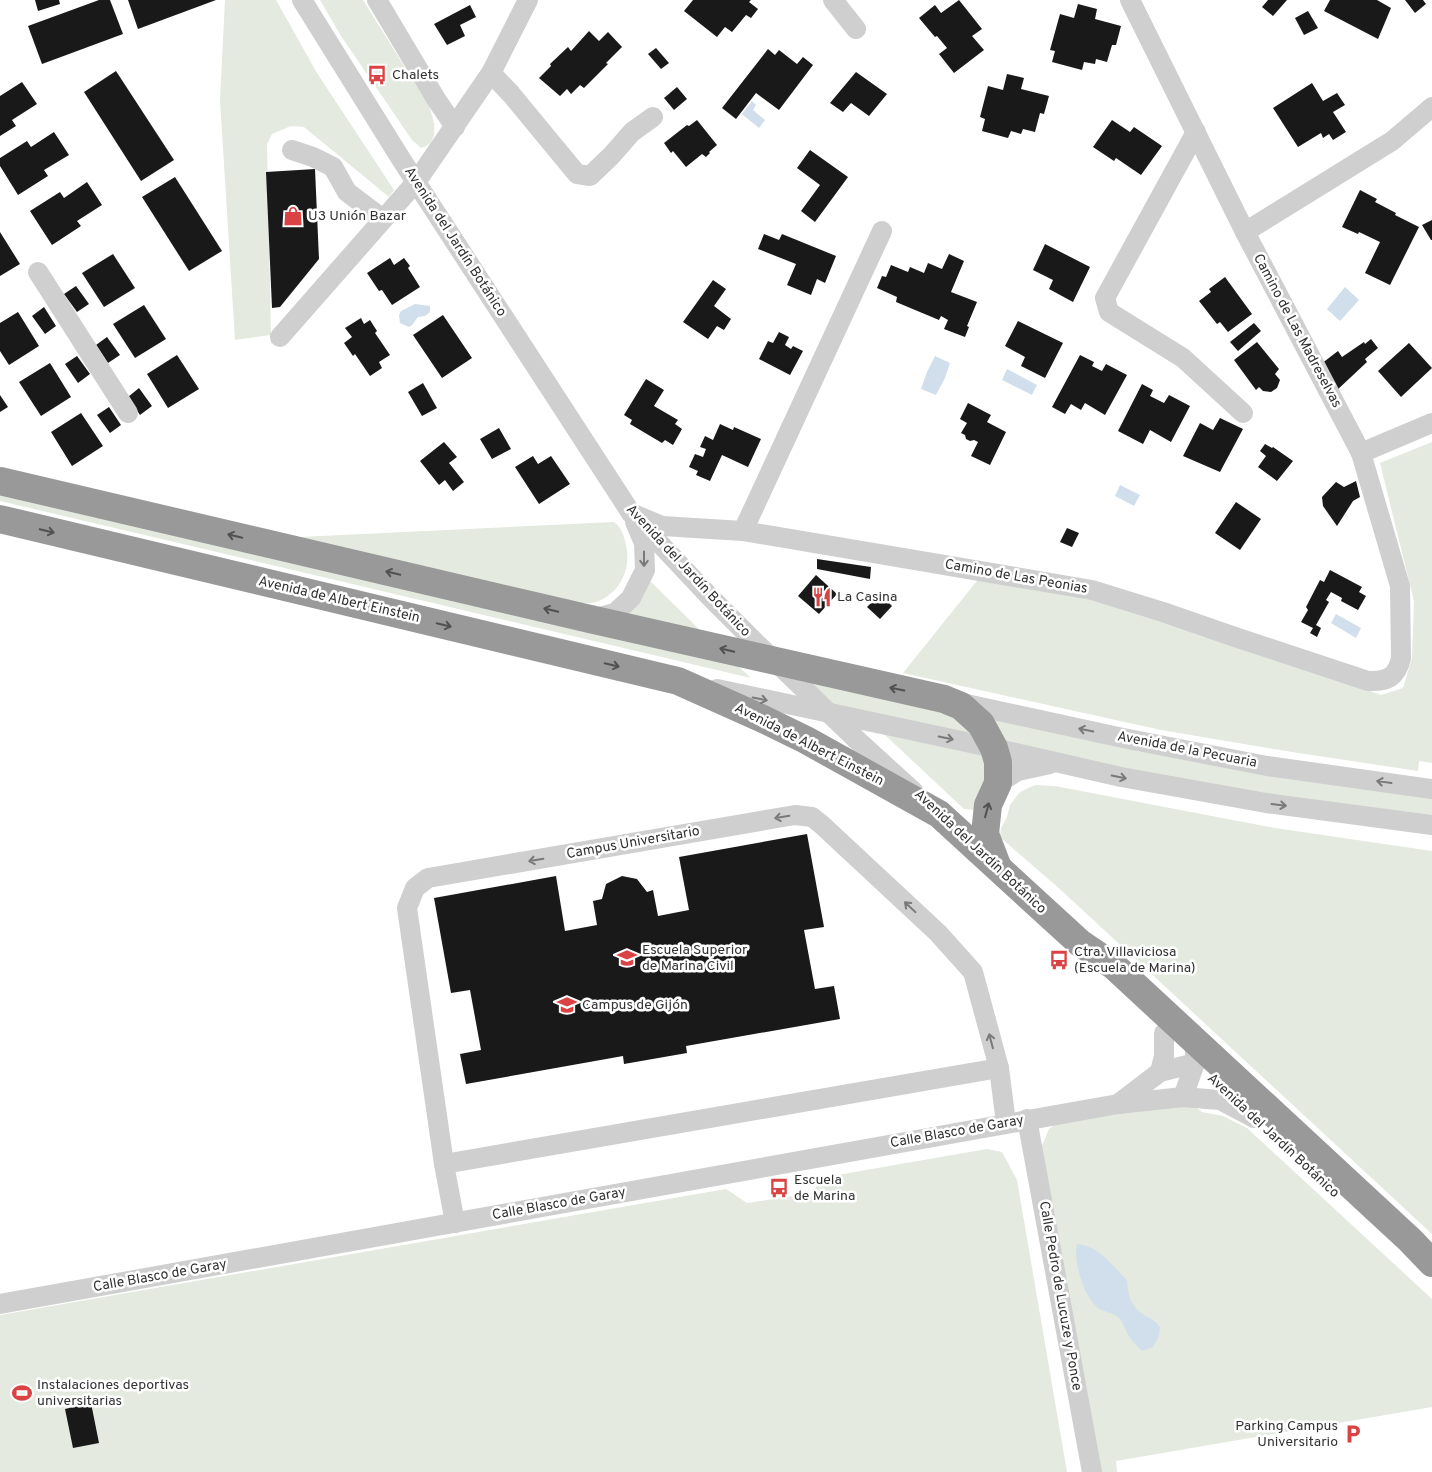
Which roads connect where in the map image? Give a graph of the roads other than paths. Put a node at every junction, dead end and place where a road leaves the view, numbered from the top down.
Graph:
1 (302, 0) edge
2 (377, 0) edge
3 (528, 0) edge
4 (833, 0) edge
5 (1130, 0) edge
6 (856, 29) dead end
7 (491, 73) junction
8 (1432, 107) edge
9 (653, 117) dead end
10 (455, 127) junction
11 (1196, 132) junction
12 (292, 150) dead end
13 (416, 182) junction
14 (383, 220) junction
15 (882, 231) dead end
16 (1245, 232) junction
17 (38, 272) dead end
18 (280, 337) dead end
19 (128, 413) dead end
20 (1244, 413) dead end
21 (1432, 423) edge
22 (1361, 453) junction
23 (0, 481) edge
24 (632, 513) junction
25 (0, 519) edge
26 (743, 531) junction
27 (590, 619) junction
28 (774, 660) junction
29 (1391, 678) joint
30 (678, 681) junction
31 (944, 700) junction
32 (830, 714) junction
33 (994, 748) junction
34 (1054, 763) junction
35 (998, 783) junction
36 (1432, 789) edge
37 (938, 814) junction
38 (1432, 825) edge
39 (999, 870) junction
40 (1080, 943) junction
41 (1164, 1034) junction
42 (1193, 1050) junction
43 (998, 1068) junction
44 (1160, 1072) junction
45 (1183, 1097) junction
46 (1118, 1104) junction
47 (1254, 1118) junction
48 (1027, 1120) junction
49 (1006, 1123) junction
50 (444, 1164) junction
51 (455, 1223) junction
52 (1432, 1262) edge
53 (1432, 1279) edge
54 (0, 1304) edge
55 (1092, 1472) edge

1 - 13 street, Avenida del Jardín Botánico
2 - 10 street
3 - 7 street
4 - 6 street
5 - 11 street, Camino de Las Madreselvas
7 - 9 street
7 - 10 street
8 - 16 street
10 - 13 street
11 - 16 street, Camino de Las Madreselvas
11 - 20 street
12 - 14 street
13 - 14 street
13 - 24 street, Avenida del Jardín Botánico
14 - 18 street
15 - 26 street
16 - 22 street, Camino de Las Madreselvas
17 - 19 street
21 - 22 street
22 - 29 street, Camino de Las Madreselvas
27 -> 23 highway
24 - 26 street, Camino de Las Peonias
24 -> 27 street
24 - 28 street, Avenida del Jardín Botánico
25 -> 30 highway, Avenida de Albert Einstein
26 - 29 street, Camino de Las Peonias
28 -> 27 highway
31 -> 28 highway, Avenida de la Pecuaria
28 - 32 street, Avenida del Jardín Botánico
30 -> 32 street, Avenida de Albert Einstein
30 - 37 highway, Avenida de Albert Einstein
31 - 33 highway, Avenida de la Pecuaria
36 -> 31 street, Avenida de la Pecuaria
32 -> 33 street
32 - 37 street, Avenida del Jardín Botánico
33 - 34 street
33 - 35 highway, Avenida de la Pecuaria
34 - 35 street
34 -> 38 street
39 -> 35 highway, Avenida de la Pecuaria
37 - 39 highway, Avenida del Jardín Botánico
39 - 40 highway, Avenida del Jardín Botánico
40 - 41 highway, Avenida del Jardín Botánico
40 - 42 highway, Avenida del Jardín Botánico
41 - 42 highway, Avenida del Jardín Botánico
41 - 44 street
42 - 44 street, Calle Blasco de Garay
42 - 45 street
42 - 47 highway, Avenida del Jardín Botánico
42 - 52 highway, Avenida del Jardín Botánico
43 - 49 street, Campus Universitario
43 - 50 street
43 -> 50 street, Campus Universitario
44 - 46 street, Calle Blasco de Garay
45 - 46 street, Calle Blasco de Garay
45 - 47 street, Calle Blasco de Garay
46 - 48 street, Calle Blasco de Garay
47 - 53 highway, Avenida del Jardín Botánico
48 - 49 street, Calle Blasco de Garay
48 - 55 street, Calle Pedro de Lucuze y Ponce
49 - 51 street, Calle Blasco de Garay
50 - 51 street, Campus Universitario
51 - 54 street, Calle Blasco de Garay

